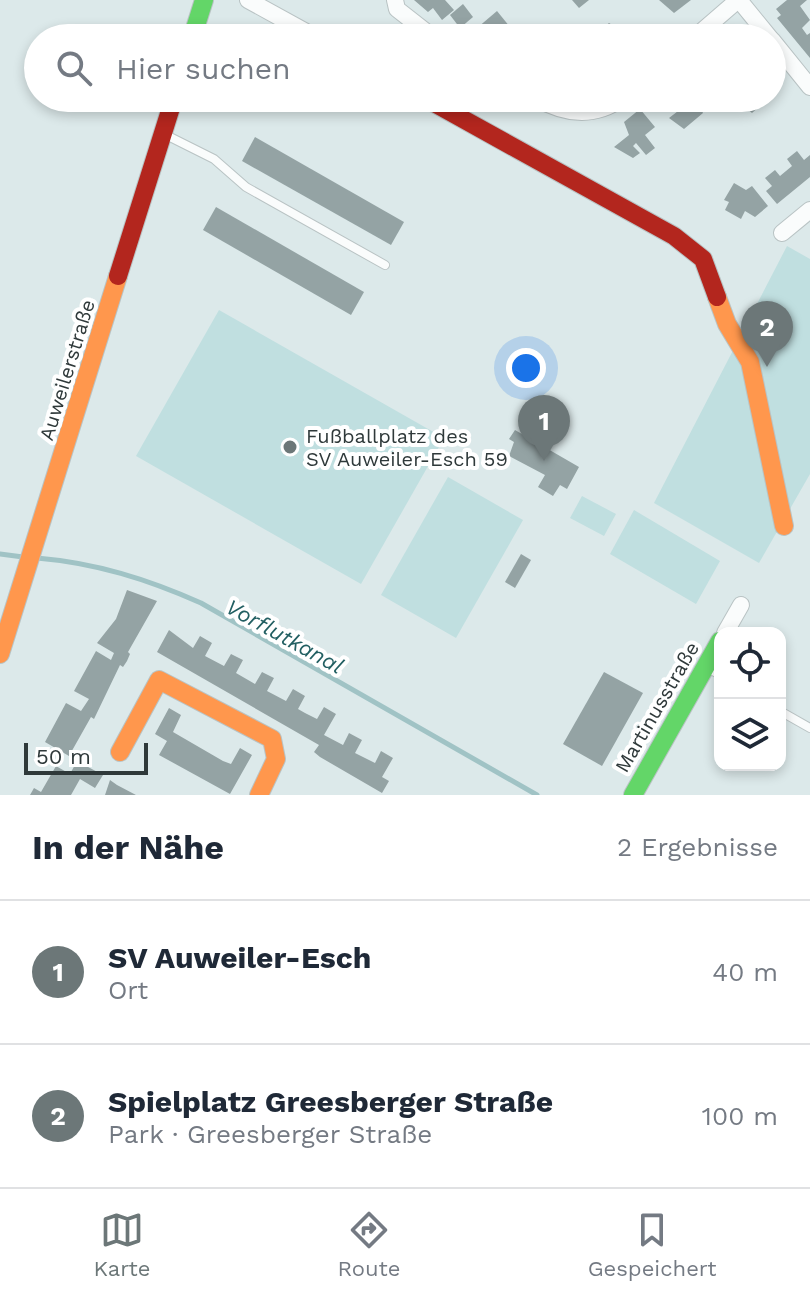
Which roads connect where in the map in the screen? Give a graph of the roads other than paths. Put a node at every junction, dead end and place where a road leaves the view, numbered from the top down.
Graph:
1 (204, 0) edge
2 (248, 0) edge
3 (395, 0) edge
4 (739, 0) edge
5 (196, 24) edge
6 (292, 24) edge
7 (416, 24) edge
8 (711, 24) edge
9 (759, 24) edge
10 (786, 57) edge
11 (810, 87) edge
12 (170, 112) edge
13 (450, 112) edge
14 (564, 112) edge
15 (592, 112) edge
16 (163, 134) junction
17 (810, 210) edge
18 (782, 233) dead end
19 (385, 265) dead end
20 (784, 526) dead end
21 (741, 605) dead end
22 (728, 627) edge
23 (0, 654) edge
24 (713, 671) edge
25 (786, 714) edge
26 (810, 728) edge
27 (120, 752) dead end
28 (259, 795) edge
29 (633, 795) edge

1 - 5 street
2 - 6 street
3 - 7 street
4 - 8 street
4 - 9 street
10 - 11 street
12 - 16 street, Auweilerstraße
13 - 20 street
14 - 15 street
16 - 19 lane
16 - 23 street, Auweilerstraße
17 - 18 street
21 - 22 street, Martinusstraße
24 - 29 street, Martinusstraße
25 - 26 lane
27 - 28 street

